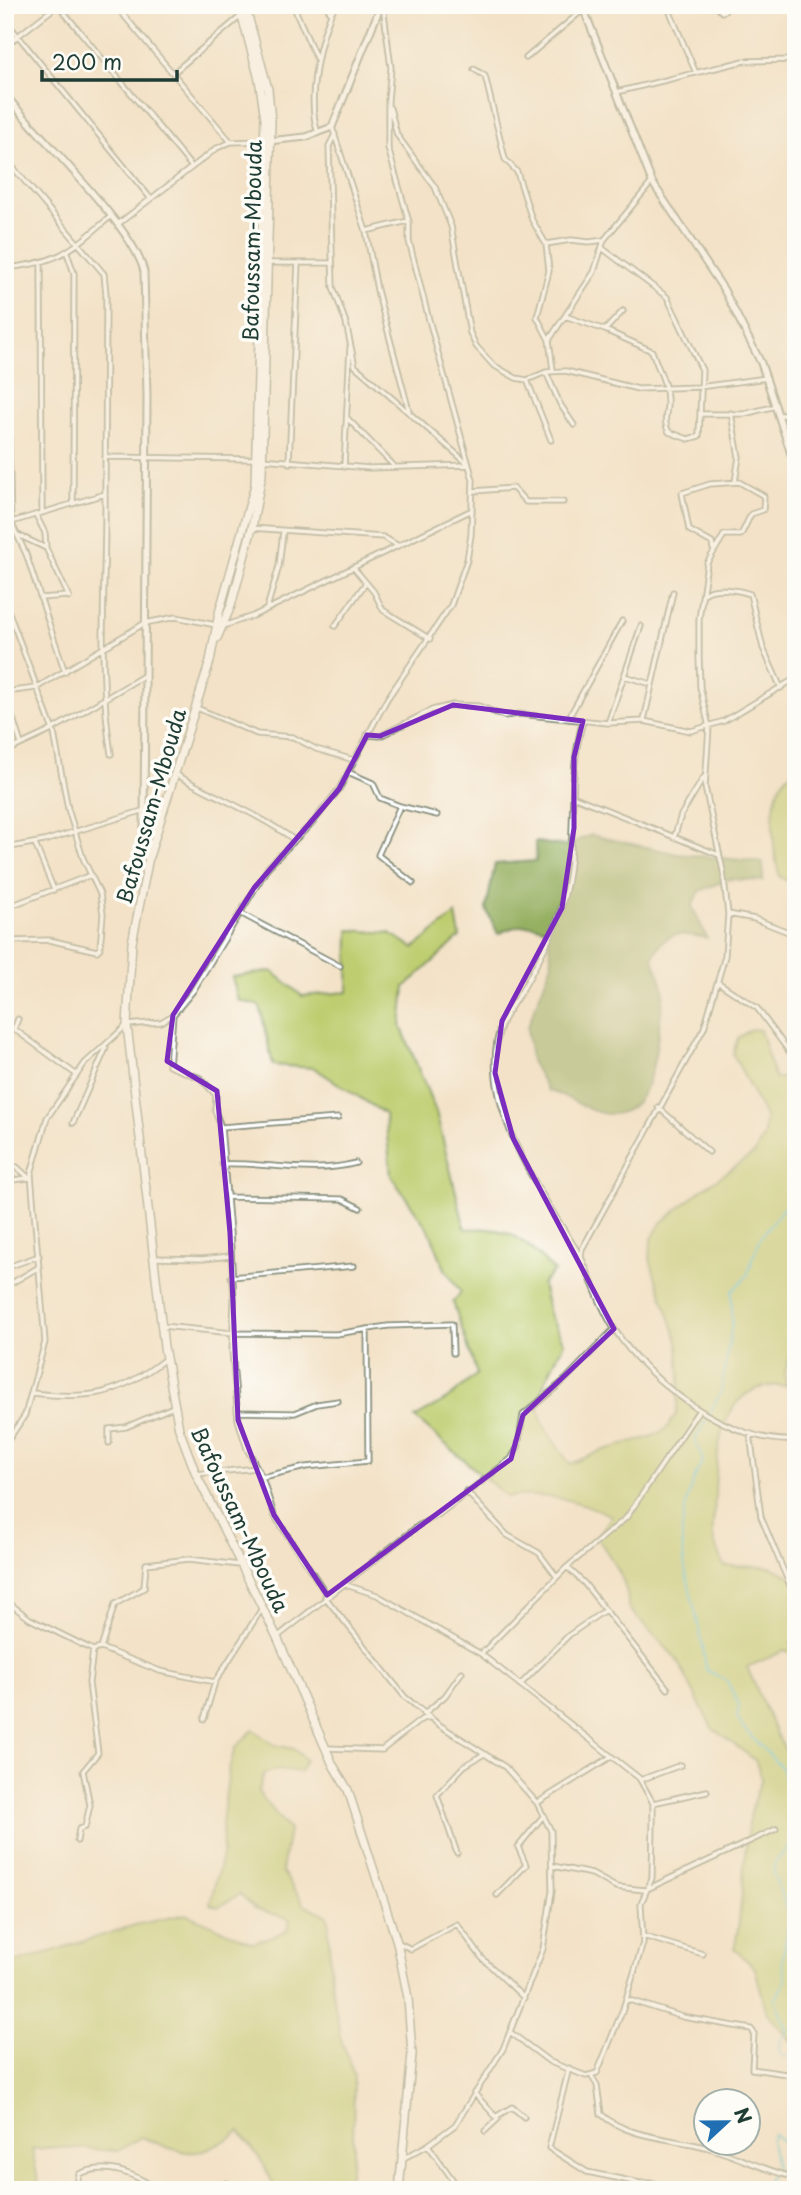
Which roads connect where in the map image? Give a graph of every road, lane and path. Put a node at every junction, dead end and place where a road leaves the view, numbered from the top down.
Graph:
1 (58, 5) edge
2 (115, 5) edge
3 (239, 5) edge
4 (293, 5) edge
5 (326, 5) edge
6 (335, 5) edge
7 (382, 5) edge
8 (667, 5) edge
9 (714, 5) edge
10 (732, 5) edge
11 (583, 7) edge
12 (244, 10) edge
13 (331, 15) junction
14 (5, 20) edge
15 (18, 36) junction
16 (5, 46) edge
17 (316, 58) junction
18 (526, 58) dead end
19 (796, 61) edge
20 (474, 69) dead end
21 (173, 73) junction
22 (696, 73) junction
23 (617, 92) junction
24 (5, 94) edge
25 (388, 99) junction
26 (332, 127) junction
27 (318, 133) junction
28 (335, 134) junction
29 (268, 141) junction
30 (231, 142) junction
31 (5, 158) edge
32 (191, 166) junction
33 (652, 182) junction
34 (151, 199) junction
35 (110, 217) junction
36 (408, 221) junction
37 (116, 225) junction
38 (366, 231) junction
39 (5, 237) edge
40 (604, 240) junction
41 (80, 242) junction
42 (546, 244) junction
43 (602, 248) junction
44 (67, 253) junction
45 (264, 263) junction
46 (298, 263) junction
47 (332, 263) junction
48 (41, 264) junction
49 (8, 267) edge
50 (623, 311) dead end
51 (565, 316) junction
52 (605, 330) junction
53 (549, 340) junction
54 (350, 344) junction
55 (553, 371) junction
56 (546, 372) junction
57 (767, 378) junction
58 (527, 380) junction
59 (665, 387) junction
60 (699, 387) junction
61 (776, 406) junction
62 (409, 412) junction
63 (700, 414) junction
64 (731, 414) junction
65 (779, 415) junction
66 (796, 415) edge
67 (347, 418) junction
68 (574, 425) dead end
69 (551, 440) dead end
70 (788, 442) junction
71 (796, 442) edge
72 (105, 457) junction
73 (146, 458) junction
74 (259, 459) junction
75 (289, 463) junction
76 (469, 465) junction
77 (393, 466) junction
78 (344, 467) junction
79 (796, 469) edge
80 (735, 482) junction
81 (474, 491) junction
82 (105, 494) junction
83 (563, 502) dead end
84 (73, 504) junction
85 (472, 510) junction
86 (42, 513) junction
87 (36, 515) junction
88 (8, 523) edge
89 (249, 527) junction
90 (282, 532) junction
91 (16, 534) junction
92 (397, 545) junction
93 (46, 548) junction
94 (713, 549) junction
95 (353, 567) junction
96 (365, 584) junction
97 (673, 592) dead end
98 (702, 596) junction
99 (40, 598) junction
100 (5, 602) edge
101 (267, 608) junction
102 (622, 621) dead end
103 (145, 623) junction
104 (220, 626) junction
105 (335, 626) dead end
106 (641, 626) dead end
107 (429, 639) junction
108 (102, 650) junction
109 (65, 672) junction
110 (145, 675) junction
111 (624, 676) junction
112 (796, 678) edge
113 (651, 684) junction
114 (36, 688) junction
115 (781, 688) junction
116 (5, 693) edge
117 (105, 699) junction
118 (197, 708) junction
119 (568, 719) junction
120 (644, 721) junction
121 (583, 722) junction
122 (608, 723) junction
123 (709, 727) junction
124 (52, 729) junction
125 (367, 735) junction
126 (21, 744) junction
127 (5, 752) edge
128 (110, 754) dead end
129 (354, 760) junction
130 (348, 772) junction
131 (177, 775) junction
132 (705, 775) junction
133 (573, 787) junction
134 (574, 797) junction
135 (580, 798) junction
136 (401, 806) junction
137 (145, 810) junction
138 (437, 815) dead end
139 (75, 832) junction
140 (674, 838) junction
141 (293, 839) junction
142 (35, 844) junction
143 (5, 848) edge
144 (719, 855) junction
145 (149, 857) junction
146 (92, 875) junction
147 (413, 883) dead end
148 (54, 890) junction
149 (5, 908) edge
150 (240, 913) junction
151 (728, 914) junction
152 (796, 935) edge
153 (5, 950) edge
154 (340, 966) dead end
155 (719, 983) junction
156 (173, 1015) junction
157 (18, 1019) dead end
158 (127, 1025) junction
159 (107, 1046) junction
160 (796, 1061) edge
161 (77, 1075) junction
162 (657, 1107) junction
163 (338, 1118) dead end
164 (73, 1123) dead end
165 (221, 1127) junction
166 (709, 1152) dead end
167 (356, 1163) dead end
168 (222, 1164) junction
169 (5, 1165) edge
170 (30, 1178) junction
171 (5, 1181) edge
172 (228, 1197) junction
173 (360, 1208) dead end
174 (39, 1256) junction
175 (230, 1256) junction
176 (154, 1258) junction
177 (581, 1258) junction
178 (354, 1266) dead end
179 (5, 1268) edge
180 (39, 1268) junction
181 (231, 1277) junction
182 (5, 1287) edge
183 (162, 1326) junction
184 (367, 1329) junction
185 (614, 1329) junction
186 (233, 1333) junction
187 (453, 1353) dead end
188 (165, 1359) junction
189 (32, 1393) junction
190 (338, 1401) dead end
191 (173, 1406) junction
192 (699, 1410) junction
193 (237, 1412) junction
194 (750, 1434) junction
195 (796, 1440) edge
196 (108, 1443) dead end
197 (5, 1445) edge
198 (257, 1468) junction
199 (196, 1474) junction
200 (262, 1477) junction
201 (466, 1491) junction
202 (241, 1565) junction
203 (567, 1567) junction
204 (557, 1577) junction
205 (346, 1585) junction
206 (326, 1596) junction
207 (5, 1600) edge
208 (796, 1600) edge
209 (262, 1608) junction
210 (605, 1610) junction
211 (277, 1637) junction
212 (788, 1643) dead end
213 (796, 1643) edge
214 (101, 1648) junction
215 (93, 1650) junction
216 (481, 1654) junction
217 (461, 1672) dead end
218 (215, 1682) junction
219 (520, 1685) junction
220 (668, 1689) dead end
221 (424, 1714) junction
222 (430, 1718) junction
223 (204, 1719) dead end
224 (327, 1748) junction
225 (484, 1754) junction
226 (609, 1757) junction
227 (681, 1765) dead end
228 (640, 1780) junction
229 (708, 1790) dead end
230 (537, 1803) junction
231 (653, 1803) junction
232 (544, 1815) junction
233 (776, 1829) dead end
234 (77, 1840) dead end
235 (457, 1853) dead end
236 (553, 1866) junction
237 (645, 1890) junction
238 (497, 1895) dead end
239 (643, 1936) junction
240 (397, 1942) junction
241 (703, 1954) dead end
242 (524, 1998) junction
243 (626, 1999) junction
244 (510, 2032) junction
245 (569, 2068) junction
246 (786, 2074) dead end
247 (592, 2077) junction
248 (474, 2094) junction
249 (497, 2116) junction
250 (524, 2117) dead end
251 (485, 2131) dead end
252 (428, 2145) junction
253 (404, 2158) junction
254 (796, 2178) edge
255 (226, 2183) dead end
256 (654, 2183) dead end
257 (76, 2190) edge
258 (158, 2190) edge
259 (211, 2190) edge
260 (399, 2190) edge
261 (460, 2190) edge

1 - 15 street
1 - 32 street
2 - 21 street
3 - 12 highway, Bafoussam-Mbouda
4 - 17 street
5 - 13 street
6 - 13 street
7 - 25 street
7 - 26 street
8 - 22 street
9 - 10 street
11 - 18 street
11 - 23 street
12 - 21 street
12 - 29 highway, Bafoussam-Mbouda
13 - 17 street
14 - 15 street
15 - 16 street
15 - 34 street
17 - 27 street
19 - 22 street
20 - 42 street
21 - 30 street
22 - 23 street
23 - 33 street
24 - 35 street
25 - 36 street
25 - 58 street
26 - 27 street
26 - 28 street
27 - 29 street
28 - 38 street
28 - 47 street
29 - 30 street
29 - 45 highway, Bafoussam-Mbouda
30 - 32 street
31 - 41 street
32 - 34 street
33 - 40 street
33 - 57 street
34 - 37 street
35 - 37 street
35 - 41 street
36 - 38 street
36 - 76 street
37 - 73 street
38 - 62 street
39 - 49 street
40 - 42 street
40 - 43 street
41 - 44 street
41 - 72 street
42 - 53 street
43 - 51 street
43 - 60 street
44 - 48 street
44 - 84 street
45 - 46 street
45 - 74 highway, Bafoussam-Mbouda
46 - 47 street
46 - 75 street
47 - 54 street
48 - 49 street
48 - 86 street
49 - 88 street
50 - 52 street
51 - 52 street
51 - 53 street
52 - 59 street
53 - 55 street
54 - 62 street
54 - 67 street
55 - 56 street
55 - 59 street
56 - 58 street
56 - 68 street
57 - 60 street
57 - 61 street
58 - 69 street
59 - 60 street
59 - 63 street
60 - 63 street
61 - 64 street
61 - 65 street
62 - 76 street
63 - 64 street
64 - 80 street
65 - 66 street
65 - 70 street
67 - 77 street
67 - 78 street
70 - 71 street
70 - 79 street
72 - 73 street
72 - 82 street
73 - 74 street
73 - 103 street
74 - 75 street
74 - 89 highway, Bafoussam-Mbouda
75 - 78 street
76 - 77 street
76 - 81 street
77 - 78 street
80 - 94 street
80 - 94 street
81 - 83 street
81 - 85 street
82 - 84 street
82 - 108 street
84 - 86 street
85 - 92 street
85 - 107 street
86 - 87 street
87 - 88 street
87 - 93 street
88 - 91 street
89 - 90 street
89 - 104 highway, Bafoussam-Mbouda
90 - 92 street
90 - 101 street
91 - 93 street
91 - 99 street
92 - 95 street
93 - 99 street
94 - 98 street
95 - 96 street
95 - 101 street
96 - 105 street
96 - 107 street
97 - 113 street
98 - 115 street
98 - 123 street
99 - 109 street
100 - 114 street
101 - 104 street
102 - 119 street
103 - 104 street
103 - 108 street
103 - 110 street
104 - 118 highway, Bafoussam-Mbouda
106 - 111 street
107 - 125 street
108 - 109 street
108 - 117 street
109 - 114 street
110 - 117 street
110 - 137 street
111 - 113 street
111 - 122 street
112 - 115 street
113 - 120 street
114 - 116 street
114 - 124 street
115 - 123 street
116 - 126 street
117 - 124 street
117 - 128 street
118 - 129 street
118 - 131 highway, Bafoussam-Mbouda
119 - 121 street
119 - 125 street
120 - 122 street
120 - 123 street
121 - 122 street
121 - 133 street
123 - 132 street
124 - 126 street
124 - 139 street
125 - 129 street
126 - 127 street
129 - 130 street
130 - 136 street
130 - 141 street
131 - 141 street
131 - 145 highway, Bafoussam-Mbouda
132 - 140 street
132 - 144 street
133 - 134 street
133 - 135 street
134 - 135 street
134 - 177 street
135 - 140 street
136 - 138 street
136 - 147 street
137 - 139 street
137 - 145 street
139 - 142 street
139 - 146 street
140 - 144 street
141 - 150 street
142 - 143 street
142 - 148 street
144 - 151 street
145 - 158 highway, Bafoussam-Mbouda
146 - 148 street
146 - 153 street
148 - 149 street
150 - 154 street
150 - 156 street
151 - 152 street
151 - 155 street
155 - 160 street
155 - 162 street
156 - 158 street
156 - 165 street
157 - 161 street
158 - 159 street
158 - 176 highway, Bafoussam-Mbouda
159 - 161 street
159 - 164 street
161 - 170 street
162 - 166 street
162 - 177 street
163 - 165 street
165 - 168 street
167 - 168 street
168 - 172 street
169 - 170 street
170 - 171 street
170 - 174 street
172 - 173 street
172 - 175 street
174 - 179 street
174 - 180 street
175 - 176 street
175 - 181 street
176 - 183 highway, Bafoussam-Mbouda
177 - 185 street
178 - 181 street
180 - 182 street
180 - 189 street
181 - 186 street
183 - 186 street
183 - 188 highway, Bafoussam-Mbouda
184 - 186 street
184 - 187 street
184 - 200 street
185 - 192 street
185 - 201 street
186 - 193 street
188 - 189 street
188 - 191 highway, Bafoussam-Mbouda
189 - 197 street
190 - 193 street
191 - 196 street
191 - 199 highway, Bafoussam-Mbouda
192 - 194 street
192 - 203 street
193 - 198 street
194 - 195 street
194 - 208 street
198 - 199 street
198 - 200 street
199 - 202 highway, Bafoussam-Mbouda
200 - 206 street
201 - 204 street
201 - 205 street
202 - 209 highway, Bafoussam-Mbouda
202 - 214 street
203 - 204 street
203 - 210 street
204 - 216 street
205 - 206 street
205 - 216 street
206 - 211 street
206 - 221 street
207 - 215 street
209 - 211 highway, Bafoussam-Mbouda
209 - 218 street
210 - 219 street
210 - 220 street
211 - 224 highway, Bafoussam-Mbouda
212 - 213 street
214 - 215 street
214 - 218 street
215 - 234 street
216 - 219 street
217 - 221 street
218 - 223 street
219 - 226 street
221 - 222 street
222 - 224 street
222 - 225 street
224 - 240 highway, Bafoussam-Mbouda
225 - 230 street
225 - 235 street
226 - 228 street
226 - 230 street
227 - 228 street
228 - 231 street
229 - 231 street
230 - 232 street
231 - 237 street
232 - 236 street
232 - 238 street
233 - 237 street
236 - 237 street
236 - 242 street
237 - 239 street
239 - 241 street
239 - 243 street
240 - 242 street
240 - 253 highway, Bafoussam-Mbouda
242 - 244 street
243 - 246 street
243 - 247 street
244 - 245 street
244 - 248 street
245 - 247 street
245 - 256 street
247 - 254 street
248 - 249 street
248 - 252 street
249 - 250 street
249 - 251 street
252 - 253 street
252 - 261 street
253 - 260 highway, Bafoussam-Mbouda
255 - 259 street
257 - 258 street

